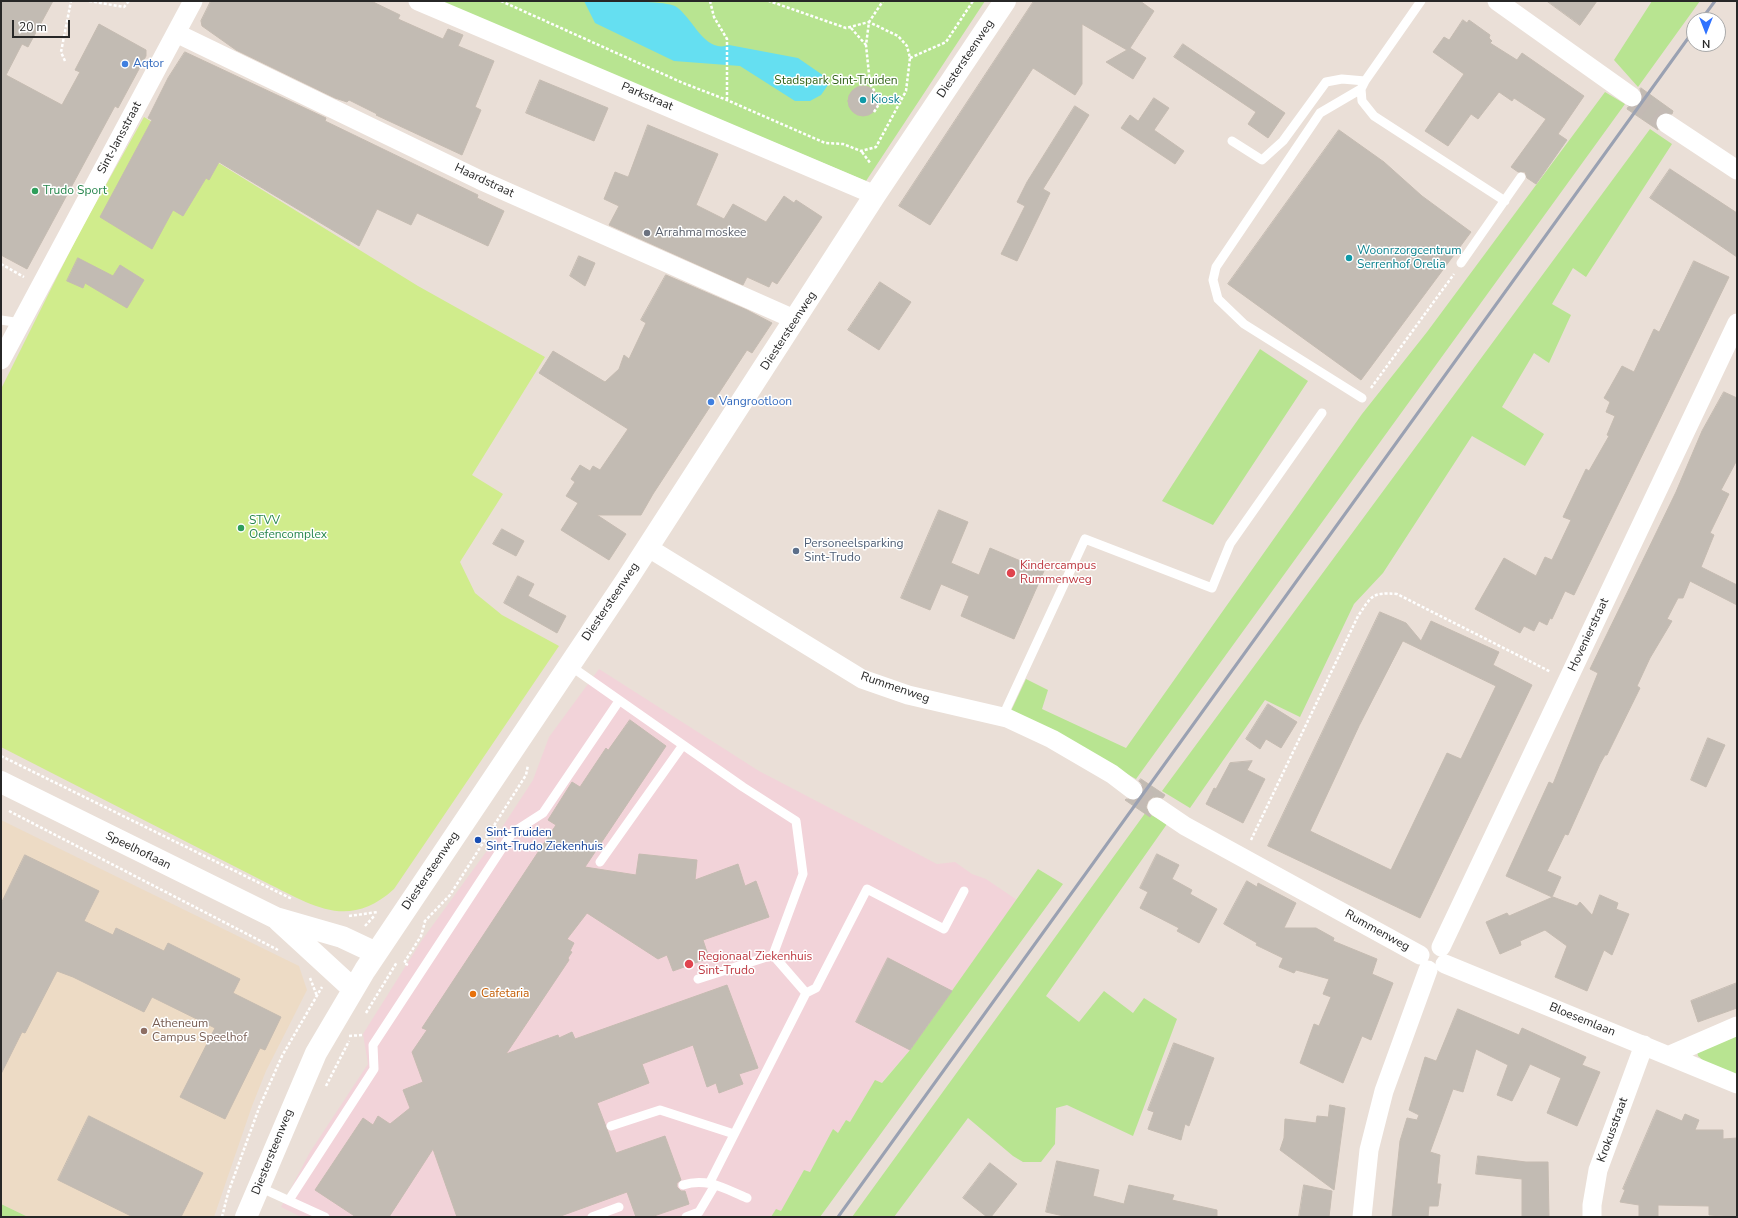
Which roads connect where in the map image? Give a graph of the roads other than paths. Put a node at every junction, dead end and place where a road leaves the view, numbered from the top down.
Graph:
1 (193, 1) edge
2 (418, 1) edge
3 (1005, 1) edge
4 (1421, 1) edge
5 (1497, 1) edge
6 (176, 34) junction
7 (1363, 85) junction
8 (1632, 97) tunnel mouth
9 (1666, 123) tunnel mouth
10 (1232, 141) dead end
11 (1737, 170) edge
12 (1521, 177) dead end
13 (876, 195) junction
14 (1505, 201) junction
15 (1461, 263) road end
16 (1, 320) edge
17 (796, 320) junction
18 (21, 323) junction
19 (1737, 323) edge
20 (1, 360) edge
21 (1362, 398) road end
22 (1322, 413) dead end
23 (647, 547) junction
24 (569, 665) junction
25 (619, 701) junction
26 (1002, 718) junction
27 (683, 745) junction
28 (1, 782) edge
29 (1133, 790) tunnel mouth
30 (1157, 807) tunnel mouth
31 (600, 862) dead end
32 (964, 891) dead end
33 (276, 918) junction
34 (376, 953) junction
35 (773, 955) junction
36 (1433, 959) junction
37 (698, 978) dead end
38 (353, 989) junction
39 (806, 992) junction
40 (1737, 1026) edge
41 (1644, 1045) junction
42 (1670, 1056) junction
43 (1737, 1084) edge
44 (611, 1126) dead end
45 (734, 1134) junction
46 (713, 1184) junction
47 (683, 1185) dead end
48 (259, 1187) junction
49 (747, 1198) dead end
50 (289, 1200) junction
51 (619, 1207) dead end
52 (246, 1217) edge
53 (325, 1217) edge
54 (592, 1217) edge
55 (686, 1217) edge
56 (1362, 1217) edge
57 (1592, 1217) edge

1 - 6 street, Sint-Jansstraat
2 - 13 street, Parkstraat
3 - 13 main road, Diestersteenweg
4 - 7 lane
5 - 8 street
6 - 17 street, Haardstraat
6 - 18 street, Sint-Jansstraat
7 - 10 lane
7 - 14 lane
7 - 21 lane
9 - 11 street
12 - 14 lane
13 - 17 main road, Diestersteenweg
14 - 15 lane
16 - 18 lane
17 - 23 main road, Diestersteenweg
18 - 20 street, Sint-Jansstraat
19 - 36 street, Hovenierstraat
22 - 26 lane
23 - 24 main road, Diestersteenweg
23 - 26 street, Rummenweg
24 - 25 lane
24 - 34 main road, Diestersteenweg
25 - 27 lane
25 - 50 lane
26 - 29 street, Rummenweg
27 - 31 lane
27 - 35 lane
28 - 33 main road, Speelhoflaan
30 - 36 street, Rummenweg
32 - 39 lane
33 - 34 main road, Speelhoflaan
33 - 38 main road, Speelhoflaan
34 - 38 main road, Diestersteenweg
35 - 37 lane
35 - 39 lane
36 - 41 street, Bloesemlaan
36 - 56 street
38 - 48 main road, Diestersteenweg
39 - 45 lane
40 - 42 street
41 - 42 street, Bloesemlaan
41 - 57 street, Krokusstraat
42 - 43 street, Bloesemlaan
44 - 45 lane
45 - 46 lane
46 - 47 lane
46 - 49 lane
46 - 55 lane
48 - 50 lane
48 - 52 main road, Diestersteenweg
50 - 53 lane
51 - 54 lane

